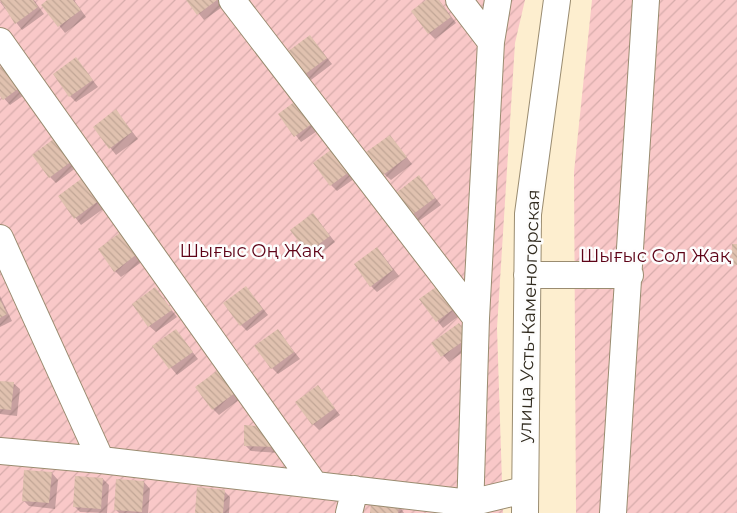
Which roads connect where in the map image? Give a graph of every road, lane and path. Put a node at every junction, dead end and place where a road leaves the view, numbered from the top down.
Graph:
1 (232, 0) edge
2 (459, 0) edge
3 (498, 0) edge
4 (557, 0) edge
5 (646, 0) edge
6 (0, 42) edge
7 (491, 42) junction
8 (0, 238) edge
9 (528, 275) junction
10 (630, 275) junction
11 (476, 318) junction
12 (0, 451) edge
13 (101, 460) junction
14 (315, 485) junction
15 (352, 501) edge
16 (525, 501) edge
17 (470, 508) edge
18 (613, 513) edge

1 - 11 street
2 - 7 street
3 - 7 street
4 - 9 street, улица Усть-Каменогорская
5 - 10 street
6 - 14 street
7 - 11 street
8 - 13 street
9 - 10 street
9 - 16 street, улица Усть-Каменогорская
10 - 18 street
11 - 17 street
12 - 13 street
13 - 14 street
14 - 15 street
15 - 17 street
16 - 17 street

